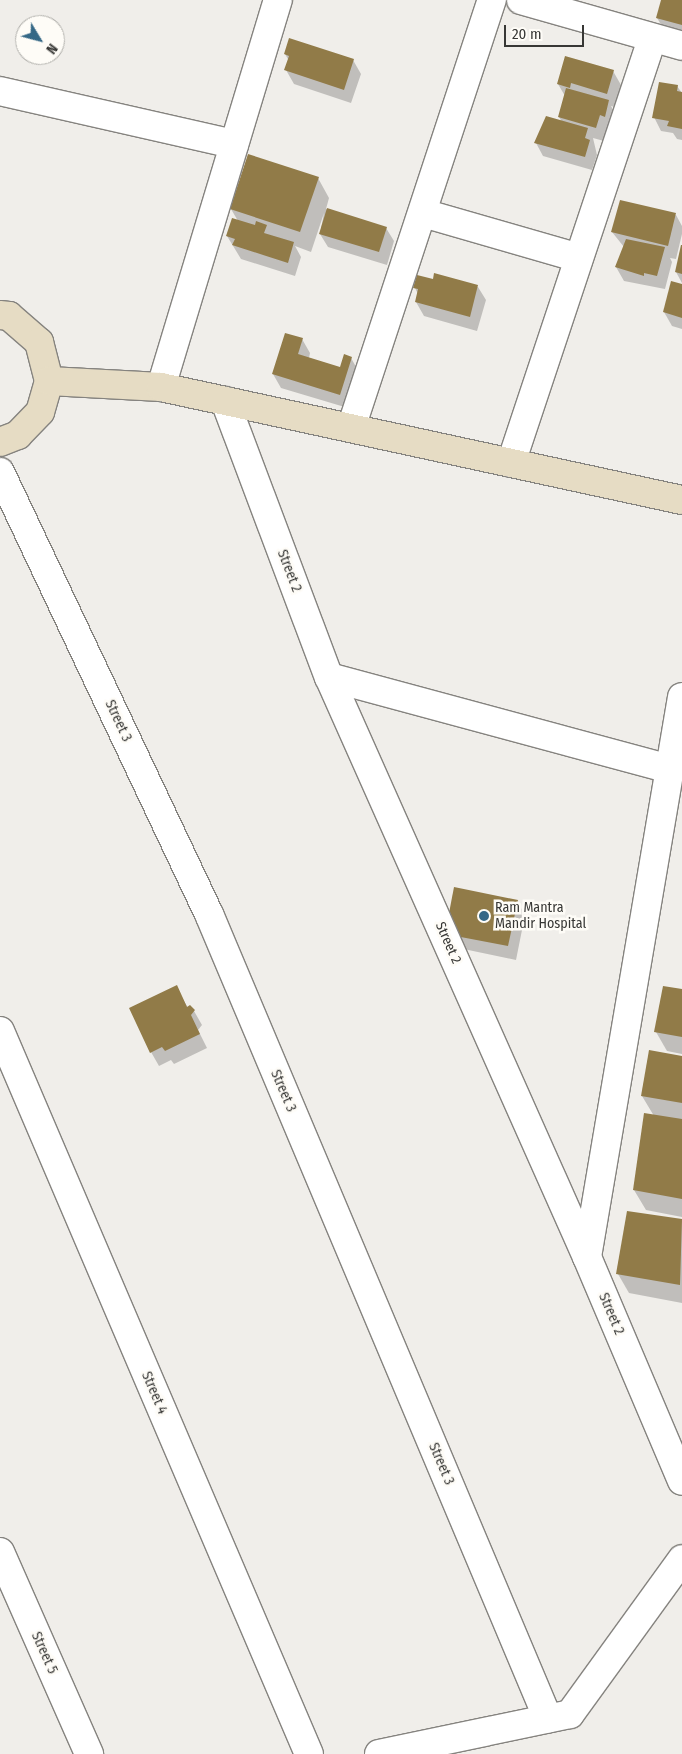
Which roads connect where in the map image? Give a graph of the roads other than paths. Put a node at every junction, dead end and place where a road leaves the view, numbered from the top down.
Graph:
1 (278, 0) edge
2 (492, 0) edge
3 (521, 0) edge
4 (652, 38) junction
5 (682, 46) edge
6 (0, 91) edge
7 (234, 144) junction
8 (422, 214) junction
9 (579, 258) junction
10 (0, 315) edge
11 (49, 381) junction
12 (161, 387) junction
13 (225, 401) junction
14 (351, 428) junction
15 (0, 442) edge
16 (511, 463) junction
17 (0, 472) edge
18 (682, 500) edge
19 (330, 677) junction
20 (682, 697) edge
21 (670, 769) junction
22 (0, 1031) edge
23 (587, 1257) junction
24 (682, 1481) edge
25 (0, 1552) edge
26 (682, 1559) edge
27 (548, 1719) junction
28 (89, 1754) edge
29 (309, 1754) edge
30 (379, 1754) edge

1 - 7 street
2 - 8 street
3 - 4 street
4 - 5 street
4 - 9 street
6 - 7 street
7 - 12 street
8 - 9 street
8 - 14 street
9 - 16 street
10 - 11 street
11 - 12 street
11 - 15 street
12 - 13 street
13 - 14 street
13 - 19 street, Street 2
14 - 16 street
16 - 18 street
17 - 27 street, Street 3
19 - 21 street
19 - 23 street, Street 2
20 - 21 street
21 - 23 street
22 - 29 street, Street 4
23 - 24 street, Street 2
25 - 28 street, Street 5
26 - 27 street
27 - 30 street

